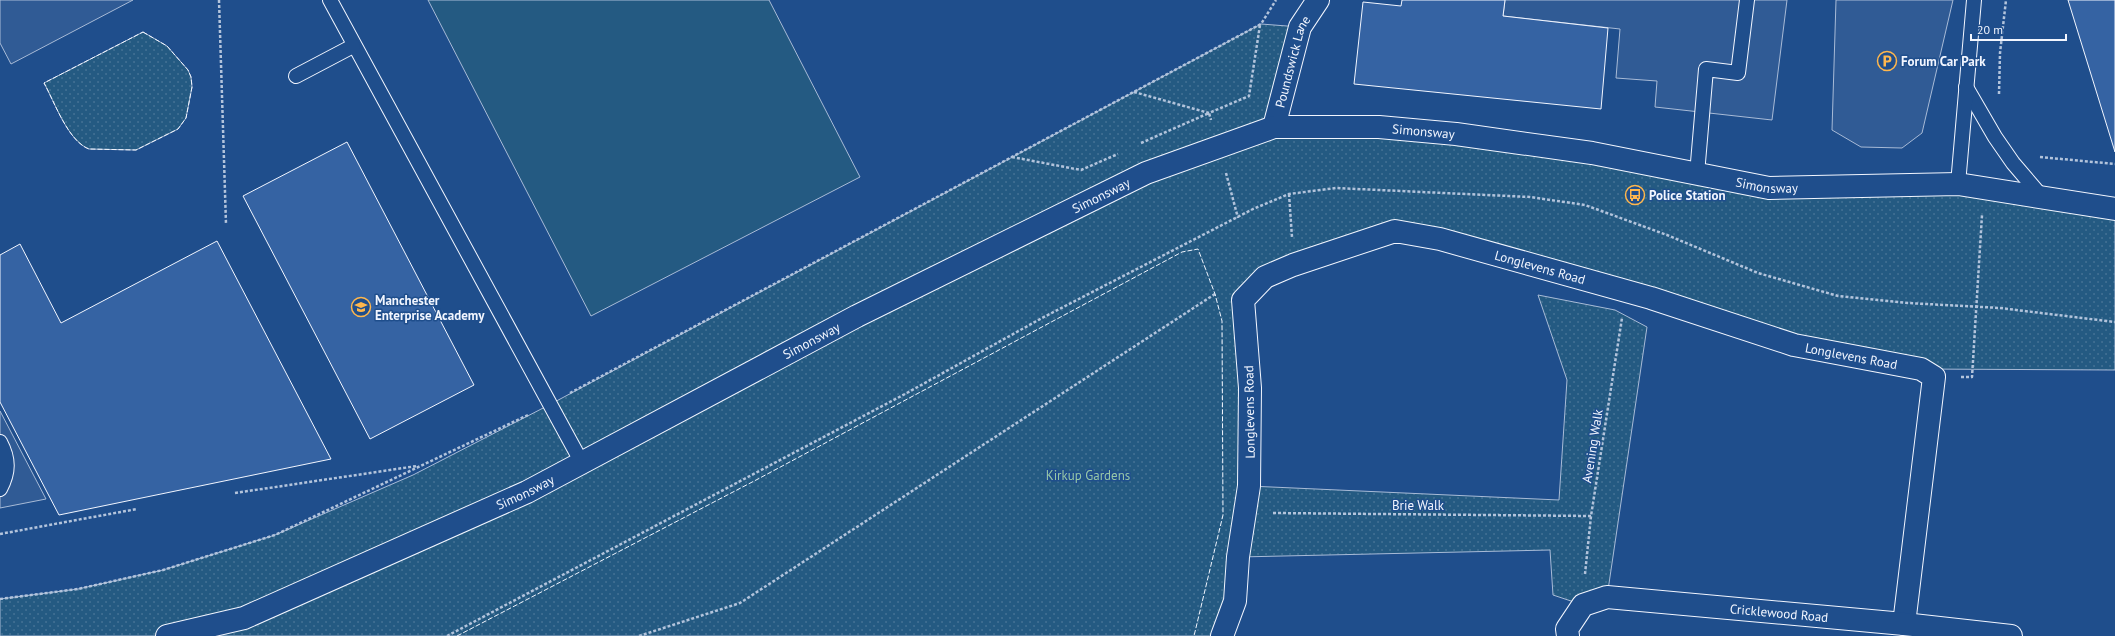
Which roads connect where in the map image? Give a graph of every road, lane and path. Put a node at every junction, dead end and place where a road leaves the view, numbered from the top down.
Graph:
1 (219, 0) edge
2 (330, 0) edge
3 (1276, 0) edge
4 (1318, 0) edge
5 (1747, 0) edge
6 (1974, 0) edge
7 (2006, 0) edge
8 (1260, 24) junction
9 (354, 46) junction
10 (296, 76) dead end
11 (1966, 87) junction
12 (1134, 92) junction
13 (1999, 98) dead end
14 (1209, 113) junction
15 (1274, 127) junction
16 (1138, 145) dead end
17 (1124, 151) dead end
18 (1011, 157) junction
19 (2035, 157) dead end
20 (2115, 164) edge
21 (1697, 174) junction
22 (1958, 184) junction
23 (1984, 188) junction
24 (1289, 194) dead end
25 (2042, 197) junction
26 (2115, 209) edge
27 (226, 224) dead end
28 (1293, 265) junction
29 (1626, 291) junction
30 (1243, 300) junction
31 (1934, 377) junction
32 (549, 405) junction
33 (0, 442) edge
34 (582, 463) junction
35 (420, 465) junction
36 (0, 489) edge
37 (235, 493) dead end
38 (137, 510) dead end
39 (1244, 513) junction
40 (1591, 516) junction
41 (0, 534) edge
42 (0, 599) edge
43 (1583, 605) junction
44 (1904, 624) junction
45 (167, 636) edge
46 (638, 636) edge
47 (1222, 636) edge
48 (1568, 636) edge
49 (2012, 636) edge

1 - 27 path
2 - 9 lane
3 - 8 path
4 - 15 street, Poundswick Lane
5 - 21 lane
6 - 11 lane
7 - 13 path
8 - 12 path
8 - 14 path
9 - 10 lane
9 - 32 lane
11 - 22 lane
11 - 25 lane
12 - 14 path
12 - 18 path
14 - 16 path
15 - 21 street, Simonsway
15 - 34 street, Simonsway
17 - 18 path
18 - 32 path
19 - 20 path
21 - 22 street, Simonsway
22 - 23 street, Simonsway
23 - 25 street, Simonsway
23 - 31 path
24 - 28 path
25 - 26 street, Simonsway
28 - 29 street, Longlevens Road
28 - 30 street, Longlevens Road
29 - 31 street, Longlevens Road
29 - 40 path, Avening Walk
30 - 39 street, Longlevens Road
30 - 46 path
31 - 44 street
32 - 34 lane
32 - 35 path
33 - 36 lane
34 - 45 street, Simonsway
35 - 37 path
35 - 42 path
38 - 41 path
39 - 40 path, Brie Walk
39 - 47 street, Longlevens Road
40 - 43 path, Avening Walk
43 - 44 street, Cricklewood Road
43 - 48 street
44 - 49 street, Cricklewood Road

